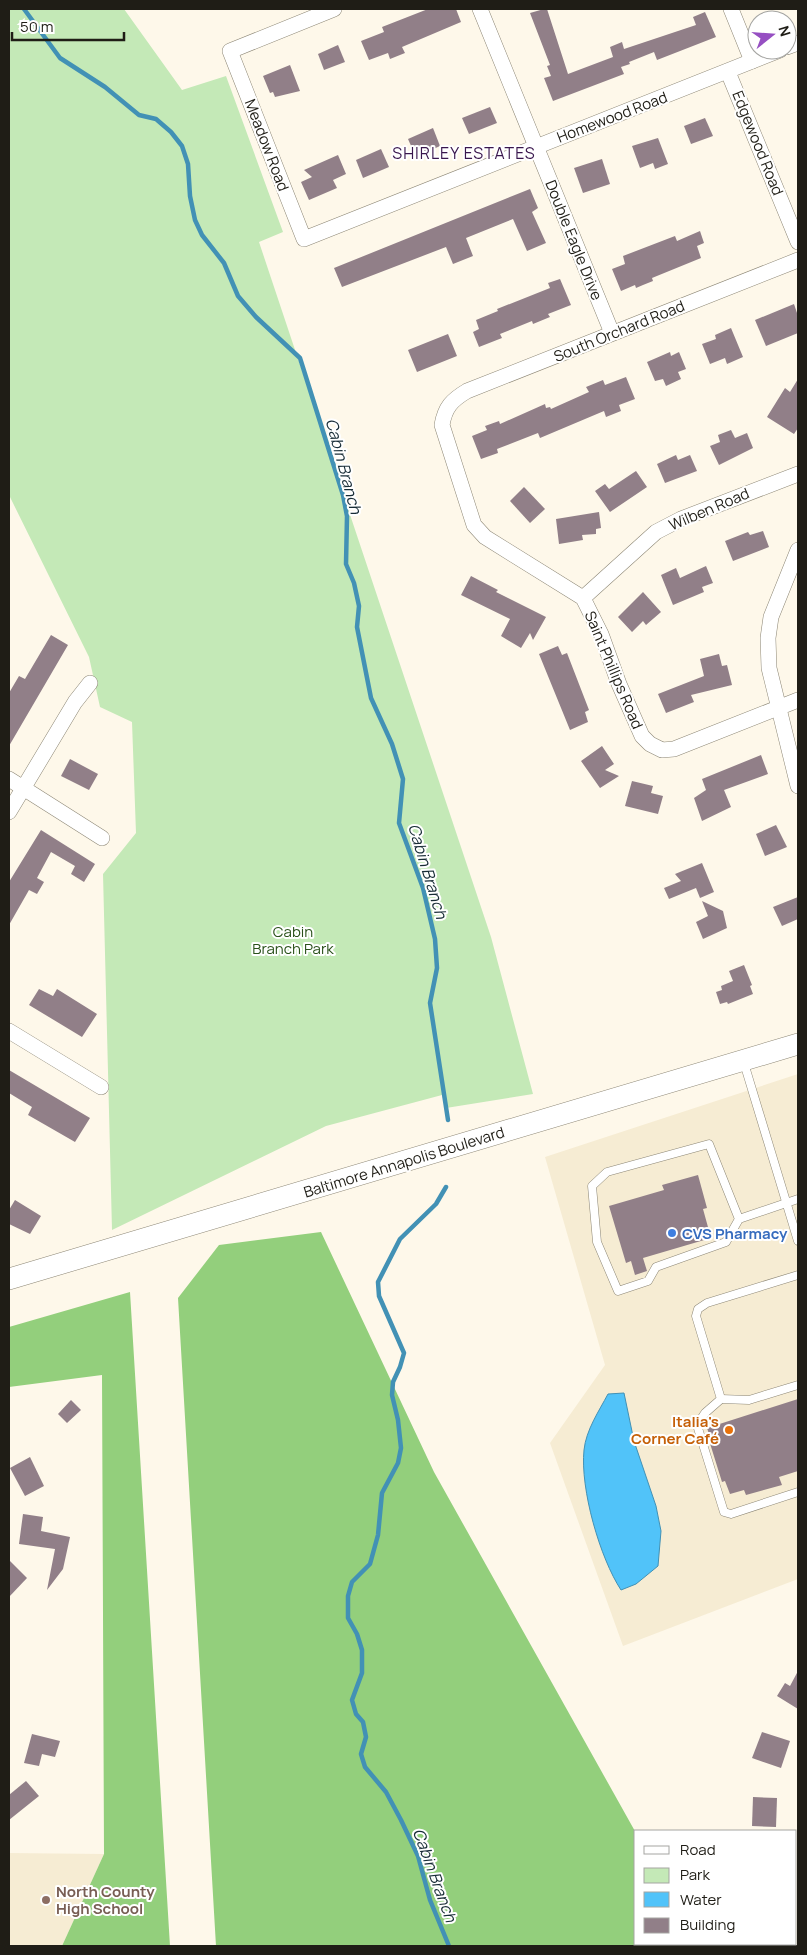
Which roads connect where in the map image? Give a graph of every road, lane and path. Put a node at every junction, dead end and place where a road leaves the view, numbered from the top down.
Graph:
1 (334, 9) edge
2 (480, 9) edge
3 (731, 9) edge
4 (752, 61) joint
5 (728, 72) junction
6 (536, 146) junction
7 (304, 239) joint
8 (798, 242) edge
9 (798, 260) edge
10 (612, 333) junction
11 (445, 410) joint
12 (798, 474) edge
13 (798, 550) edge
14 (583, 598) junction
15 (90, 683) dead end
16 (798, 700) edge
17 (780, 707) junction
18 (9, 778) edge
19 (798, 786) edge
20 (24, 787) junction
21 (9, 812) edge
22 (102, 838) dead end
23 (9, 1030) edge
24 (798, 1044) edge
25 (743, 1061) junction
26 (101, 1087) dead end
27 (798, 1199) edge
28 (786, 1203) junction
29 (739, 1219) junction
30 (798, 1241) edge
31 (798, 1275) edge
32 (9, 1279) edge
33 (798, 1385) edge
34 (721, 1399) junction
35 (798, 1492) edge

1 - 7 street, Meadow Road
2 - 6 street, Double Eagle Drive
3 - 4 street
4 - 5 street, Homewood Road
5 - 6 street, Homewood Road
5 - 8 street, Edgewood Road
6 - 7 street, Homewood Road
6 - 10 street, Double Eagle Drive
9 - 10 street, South Orchard Road
10 - 11 street, South Orchard Road
11 - 14 street, Saint Phillips Road
12 - 14 street, Wilben Road
13 - 17 street
14 - 17 street, Saint Phillips Road
15 - 20 street
16 - 17 street, Saint Phillips Road
17 - 19 street
18 - 20 street
20 - 21 street
20 - 22 street
23 - 26 street
24 - 25 main road, Baltimore Annapolis Boulevard
25 - 28 lane
25 - 32 main road, Baltimore Annapolis Boulevard
27 - 28 lane
28 - 29 lane
28 - 30 lane
29 - 29 lane
31 - 34 lane
33 - 34 lane
34 - 35 lane

